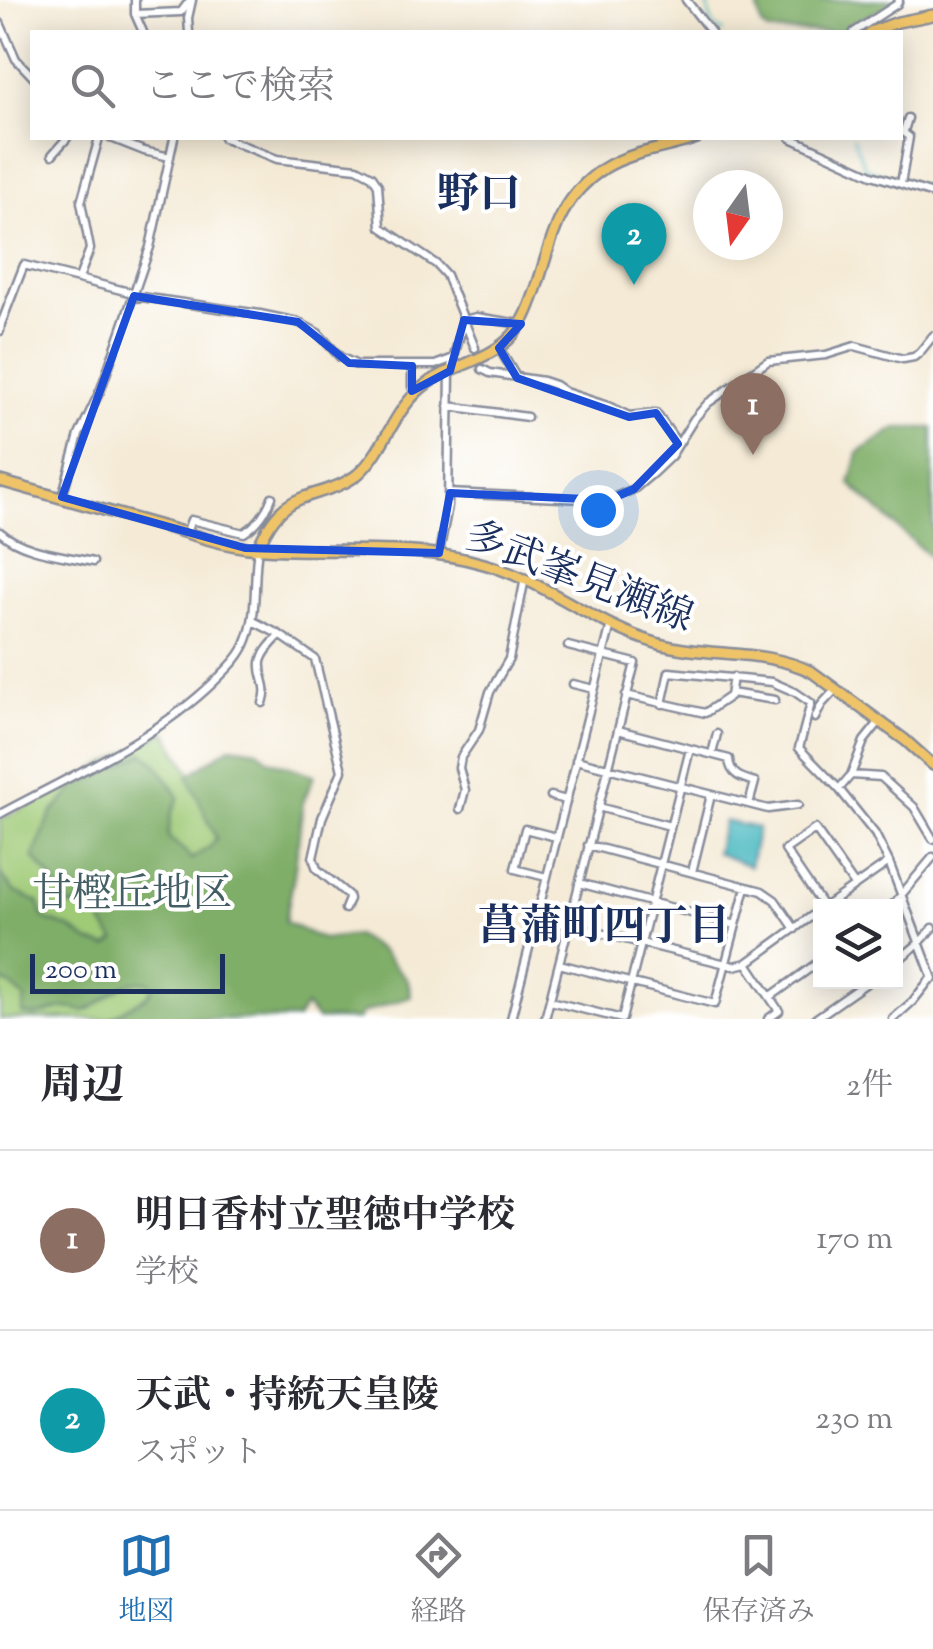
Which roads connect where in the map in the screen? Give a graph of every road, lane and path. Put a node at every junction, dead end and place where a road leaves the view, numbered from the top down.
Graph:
1 (135, 0) edge
2 (191, 0) edge
3 (686, 0) edge
4 (898, 0) edge
5 (134, 14) junction
6 (933, 15) edge
7 (0, 23) edge
8 (142, 30) edge
9 (189, 30) edge
10 (709, 30) edge
11 (857, 30) edge
12 (876, 30) edge
13 (30, 74) edge
14 (908, 118) dead end
15 (903, 129) edge
16 (903, 132) edge
17 (65, 140) edge
18 (98, 140) edge
19 (116, 140) edge
20 (174, 140) edge
21 (230, 140) edge
22 (245, 140) edge
23 (689, 140) edge
24 (795, 140) edge
25 (252, 148) junction
26 (52, 155) dead end
27 (170, 157) junction
28 (901, 182) junction
29 (933, 194) edge
30 (80, 278) junction
31 (134, 296) junction
32 (464, 320) junction
33 (521, 324) junction
34 (0, 332) edge
35 (933, 336) edge
36 (474, 348) dead end
37 (498, 348) junction
38 (454, 358) junction
39 (412, 366) junction
40 (482, 369) dead end
41 (450, 371) junction
42 (517, 378) junction
43 (416, 393) junction
44 (448, 406) junction
45 (527, 418) dead end
46 (678, 444) junction
47 (0, 481) edge
48 (448, 492) junction
49 (272, 497) dead end
50 (62, 498) junction
51 (0, 532) edge
52 (186, 532) junction
53 (258, 548) junction
54 (439, 553) junction
55 (93, 562) dead end
56 (525, 578) junction
57 (252, 621) junction
58 (611, 624) junction
59 (280, 634) junction
60 (568, 646) dead end
61 (603, 655) junction
62 (734, 678) junction
63 (573, 684) dead end
64 (594, 689) junction
65 (836, 689) junction
66 (731, 692) junction
67 (626, 695) junction
68 (775, 700) dead end
69 (263, 702) dead end
70 (662, 704) junction
71 (815, 718) dead end
72 (880, 721) junction
73 (618, 730) junction
74 (717, 734) dead end
75 (690, 748) junction
76 (712, 754) junction
77 (576, 760) junction
78 (933, 765) edge
79 (608, 768) junction
80 (851, 775) junction
81 (680, 786) junction
82 (840, 789) junction
83 (711, 794) junction
84 (551, 796) dead end
85 (566, 800) junction
86 (750, 804) junction
87 (798, 805) dead end
88 (598, 807) junction
89 (460, 809) dead end
90 (0, 814) edge
91 (670, 826) junction
92 (556, 837) junction
93 (933, 839) edge
94 (588, 845) junction
95 (933, 856) edge
96 (889, 862) junction
97 (661, 864) junction
98 (692, 872) junction
99 (546, 877) junction
100 (578, 883) junction
101 (856, 886) junction
102 (746, 887) junction
103 (901, 897) junction
104 (817, 899) edge
105 (836, 899) edge
106 (652, 903) junction
107 (344, 909) dead end
108 (813, 915) edge
109 (536, 917) junction
110 (736, 924) junction
111 (568, 925) junction
112 (795, 928) junction
113 (933, 928) edge
114 (642, 943) junction
115 (920, 943) junction
116 (903, 956) edge
117 (559, 964) junction
118 (726, 964) junction
119 (747, 964) junction
120 (813, 966) edge
121 (933, 977) edge
122 (632, 982) junction
123 (858, 989) edge
124 (770, 996) junction
125 (550, 1001) junction
126 (511, 1019) edge
127 (545, 1019) edge
128 (622, 1019) edge
129 (768, 1019) edge
130 (816, 1019) edge
131 (893, 1019) edge

1 - 5 street
2 - 5 street
2 - 9 street
3 - 10 street
4 - 11 street
5 - 8 street
6 - 12 main road
7 - 13 street
14 - 15 street
16 - 28 street
17 - 26 street
18 - 30 street
19 - 27 street
20 - 27 street
21 - 25 street
22 - 25 street
23 - 33 main road
24 - 28 street
25 - 32 street
27 - 31 street
28 - 29 street
30 - 31 street
30 - 34 street
31 - 39 street
31 - 50 street
32 - 33 street
32 - 36 street
32 - 38 street
33 - 37 main road
35 - 46 street
37 - 41 main road
37 - 42 street
38 - 39 street
38 - 41 street
39 - 43 street
40 - 42 street
41 - 43 main road
41 - 44 street
42 - 46 street
43 - 53 main road
44 - 45 street
44 - 48 street
46 - 48 street
47 - 50 main road, 多武峯見瀬線
48 - 54 street
49 - 52 street
50 - 52 main road, 多武峯見瀬線
51 - 55 street
52 - 53 main road, 多武峯見瀬線
53 - 54 main road, 多武峯見瀬線
53 - 57 street
54 - 56 main road, 多武峯見瀬線
56 - 58 main road, 多武峯見瀬線
56 - 89 street
57 - 59 street
57 - 90 street
58 - 61 street
58 - 65 main road, 多武峯見瀬線
59 - 69 street
59 - 107 street
60 - 61 street
61 - 64 street
61 - 67 street
62 - 66 street
62 - 70 street
62 - 82 street
63 - 64 street
64 - 77 street
65 - 71 street
65 - 72 main road, 多武峯見瀬線
66 - 68 street
66 - 70 street
67 - 70 street
67 - 73 street
72 - 78 main road, 多武峯見瀬線
72 - 80 street
73 - 75 street
73 - 79 street
74 - 76 street
75 - 76 street
75 - 81 street
76 - 86 street
77 - 79 street
77 - 85 street
79 - 81 street
79 - 88 street
80 - 82 street
80 - 93 street
81 - 83 street
81 - 91 street
82 - 96 street
83 - 86 street
83 - 98 street
84 - 85 street
85 - 92 street
86 - 87 street
88 - 91 street
88 - 94 street
91 - 97 street
92 - 99 street
92 - 99 street
94 - 97 street
94 - 100 street
95 - 103 street
96 - 101 street
96 - 103 street
97 - 98 street
97 - 106 street
98 - 102 street
99 - 109 street
100 - 106 street
100 - 111 street
101 - 104 street
101 - 105 street
102 - 110 street
102 - 112 street
103 - 115 street
106 - 110 street
106 - 114 street
108 - 112 street
109 - 111 street
109 - 126 street
110 - 118 street
111 - 114 street
111 - 117 street
112 - 119 street
113 - 115 street
114 - 118 street
114 - 122 street
115 - 116 street
115 - 121 street
117 - 122 street
117 - 125 street
118 - 119 street
118 - 122 street
119 - 124 street
120 - 124 street
121 - 131 street
122 - 128 street
123 - 130 street
124 - 129 street
125 - 127 street
125 - 128 street

